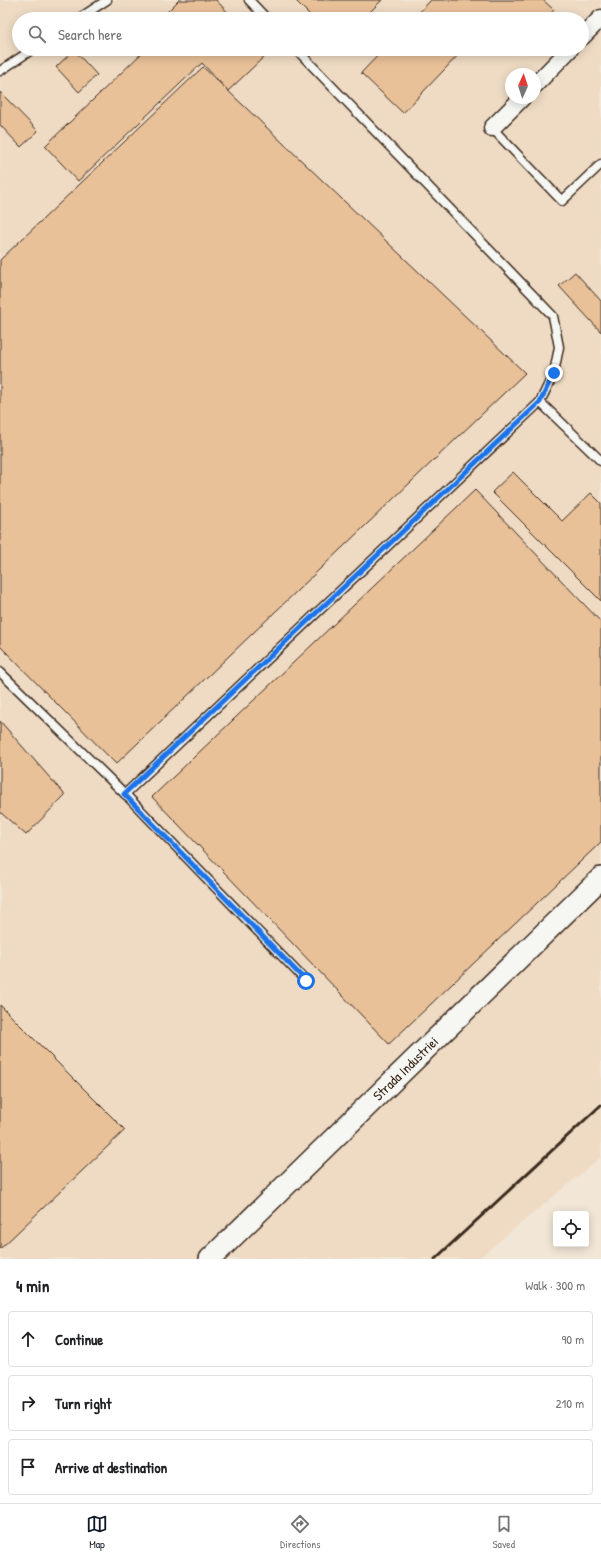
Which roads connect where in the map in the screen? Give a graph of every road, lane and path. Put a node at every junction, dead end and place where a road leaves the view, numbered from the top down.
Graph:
1 (107, 0) edge
2 (249, 0) edge
3 (89, 12) edge
4 (260, 12) edge
5 (601, 18) edge
6 (589, 30) edge
7 (22, 56) edge
8 (303, 56) edge
9 (563, 56) edge
10 (0, 71) edge
11 (541, 79) edge
12 (516, 104) edge
13 (492, 128) joint
14 (601, 164) edge
15 (540, 402) junction
16 (601, 461) edge
17 (0, 672) edge
18 (124, 794) junction
19 (601, 878) edge
20 (306, 981) dead end
21 (210, 1259) edge

1 - 3 lane
2 - 4 lane
5 - 6 street
7 - 10 lane
8 - 15 lane
9 - 11 street
12 - 13 street
13 - 14 lane
15 - 16 lane
15 - 18 lane
17 - 18 lane
18 - 20 lane
19 - 21 street, Strada Industriei

